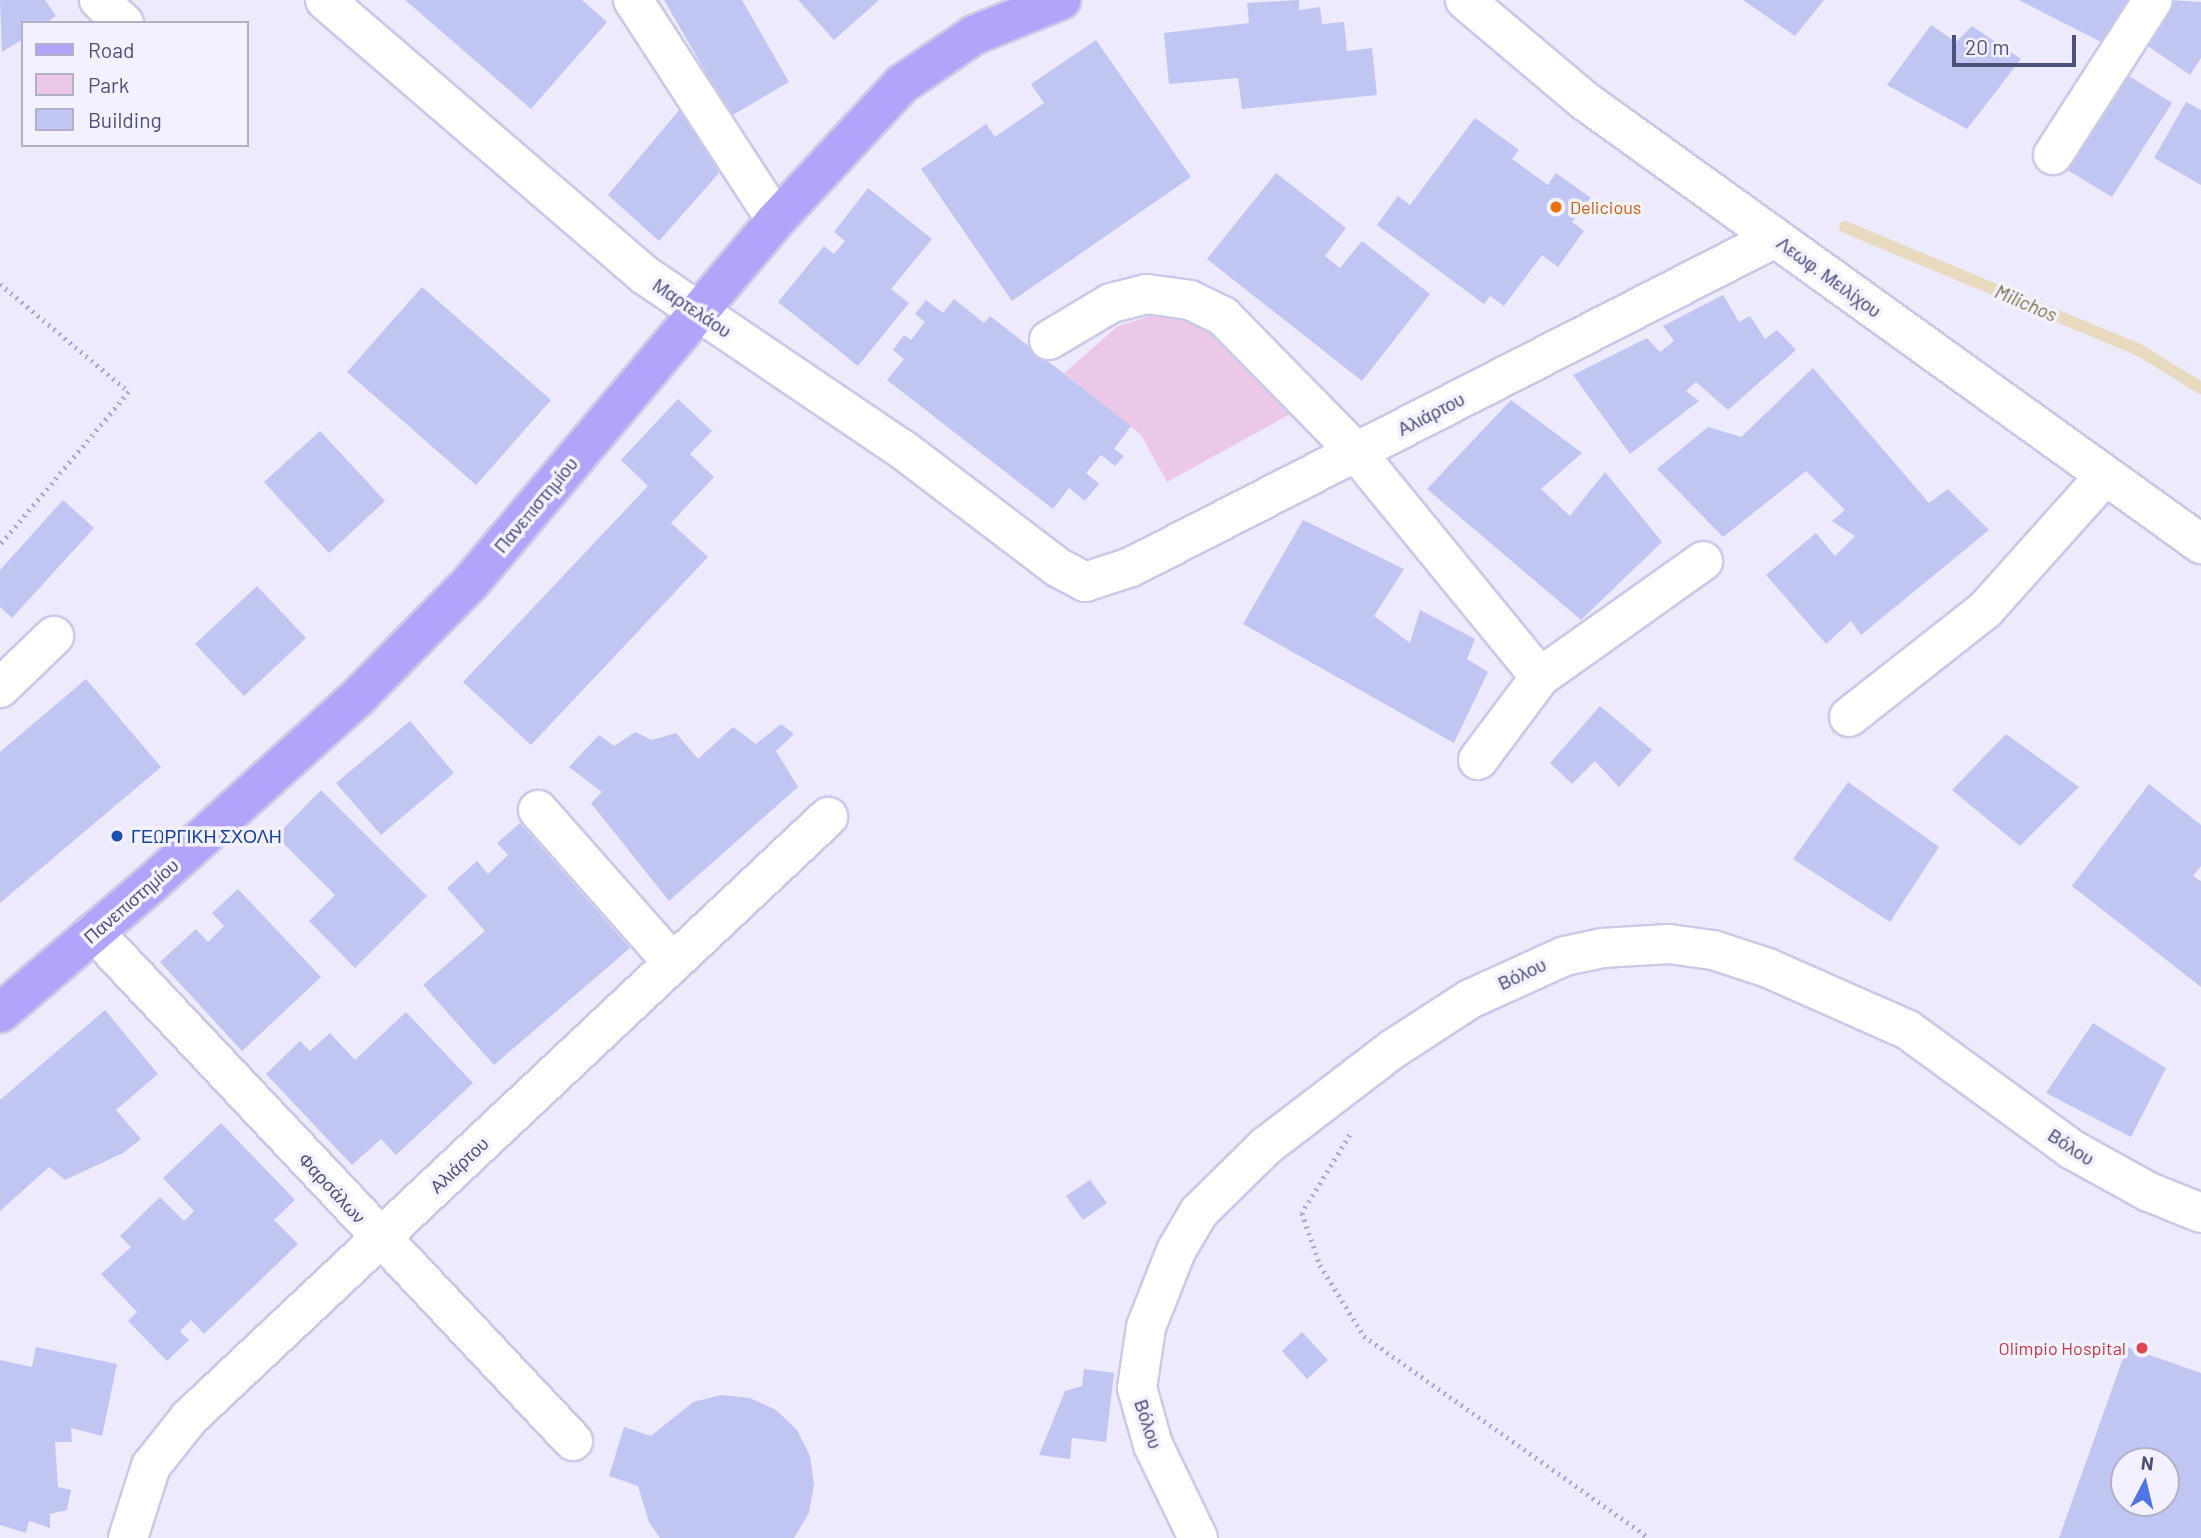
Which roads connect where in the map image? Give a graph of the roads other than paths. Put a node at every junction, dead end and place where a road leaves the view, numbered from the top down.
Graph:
1 (99, 0) edge
2 (144, 0) edge
3 (325, 0) edge
4 (633, 0) edge
5 (1061, 0) edge
6 (1465, 0) edge
7 (2153, 0) edge
8 (123, 21) edge
9 (127, 21) edge
10 (2053, 155) dead end
11 (776, 220) junction
12 (1775, 238) junction
13 (698, 313) junction
14 (1049, 340) dead end
15 (1356, 452) junction
16 (2104, 478) junction
17 (2201, 544) edge
18 (1703, 561) dead end
19 (1085, 582) joint
20 (54, 636) dead end
21 (1540, 677) junction
22 (0, 688) edge
23 (1849, 717) dead end
24 (1478, 760) dead end
25 (538, 810) dead end
26 (828, 817) dead end
27 (94, 932) junction
28 (673, 963) junction
29 (0, 1013) edge
30 (2201, 1213) edge
31 (380, 1240) junction
32 (573, 1441) dead end
33 (128, 1538) edge
34 (1198, 1538) edge

1 - 8 street
2 - 9 street
3 - 13 street, Μαρτελάου
4 - 11 street
5 - 11 main road, Πανεπιστημίου
6 - 12 street, Λεωφ. Μειλίχου
7 - 10 street
11 - 13 main road, Πανεπιστημίου
12 - 15 street, Αλιάρτου
12 - 16 street, Λεωφ. Μειλίχου
13 - 19 street, Μαρτελάου
13 - 27 main road, Πανεπιστημίου
14 - 15 street
15 - 19 street, Αλιάρτου
15 - 21 street
16 - 17 street, Λεωφ. Μειλίχου
16 - 23 street
18 - 21 street
20 - 22 street
21 - 24 street
25 - 28 street
26 - 28 street, Αλιάρτου
27 - 29 main road, Πανεπιστημίου
27 - 31 street, Φαρσάλων
28 - 31 street, Αλιάρτου
30 - 34 street, Βόλου
31 - 32 street, Φαρσάλων
31 - 33 street, Αλιάρτου

